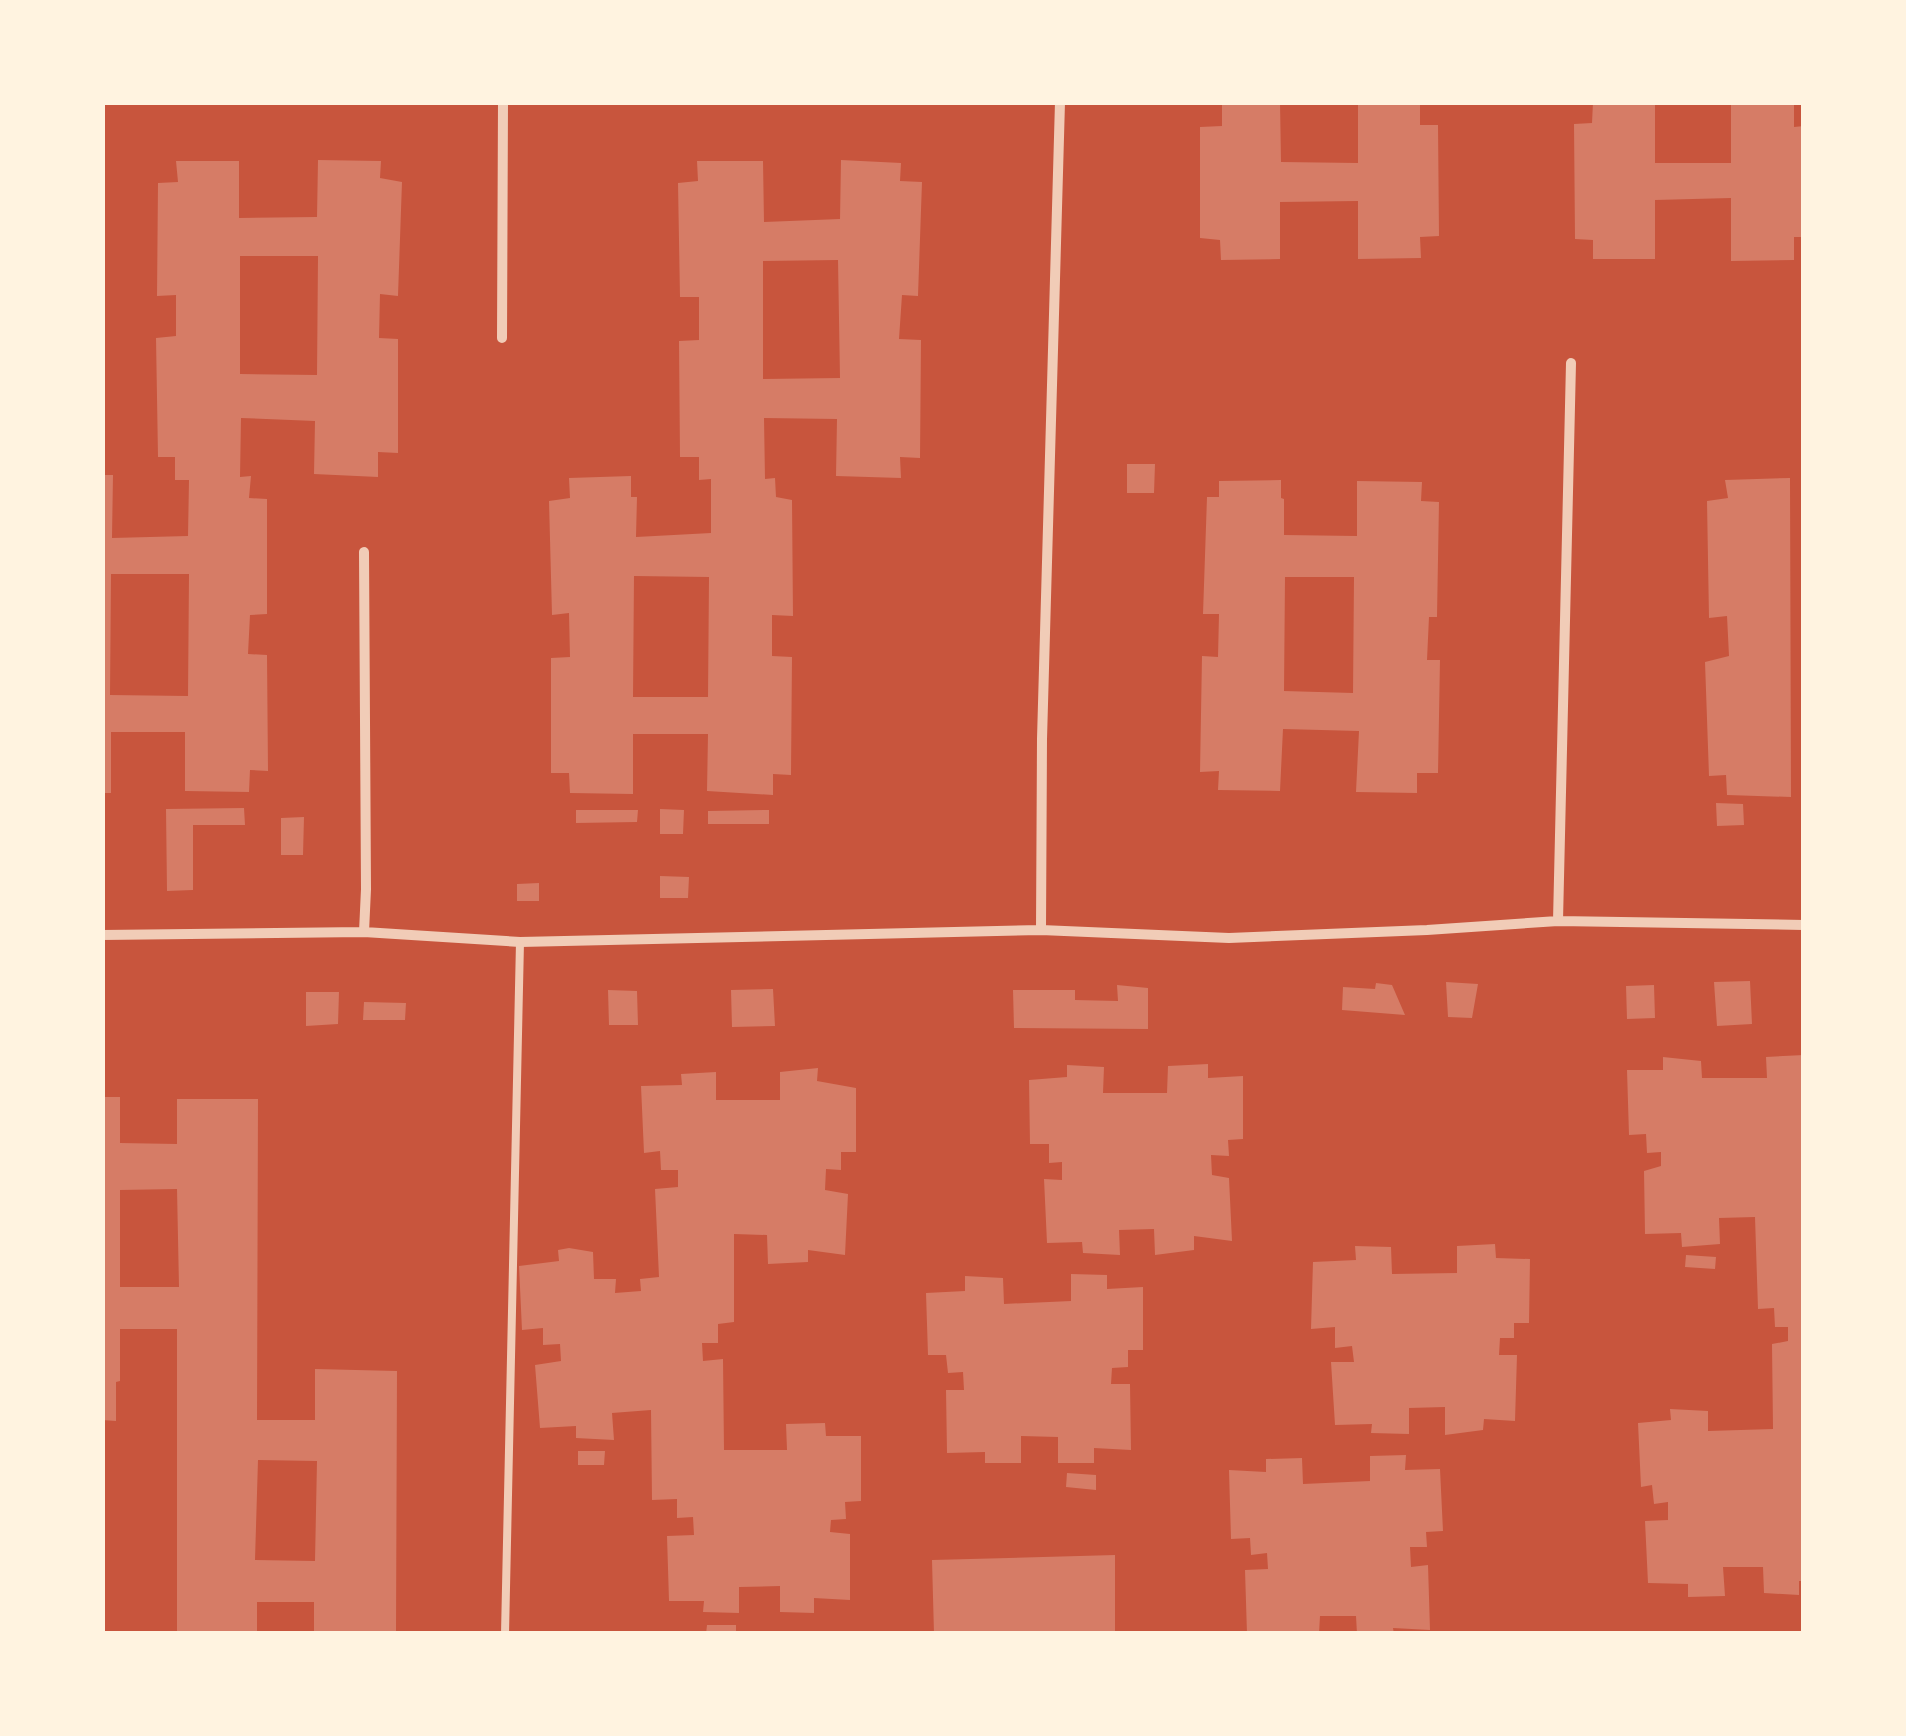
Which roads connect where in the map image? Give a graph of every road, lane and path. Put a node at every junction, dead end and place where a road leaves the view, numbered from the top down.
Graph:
1 (503, 102) edge
2 (1060, 102) edge
3 (502, 338) dead end
4 (1571, 363) dead end
5 (364, 552) dead end
6 (1558, 922) junction
7 (1804, 925) edge
8 (1040, 930) junction
9 (364, 932) junction
10 (102, 935) edge
11 (520, 942) junction
12 (505, 1634) edge

1 - 3 street
2 - 8 street
4 - 6 street
5 - 9 street
6 - 7 street
6 - 8 street
8 - 11 street
9 - 10 street
9 - 11 street
11 - 12 lane

